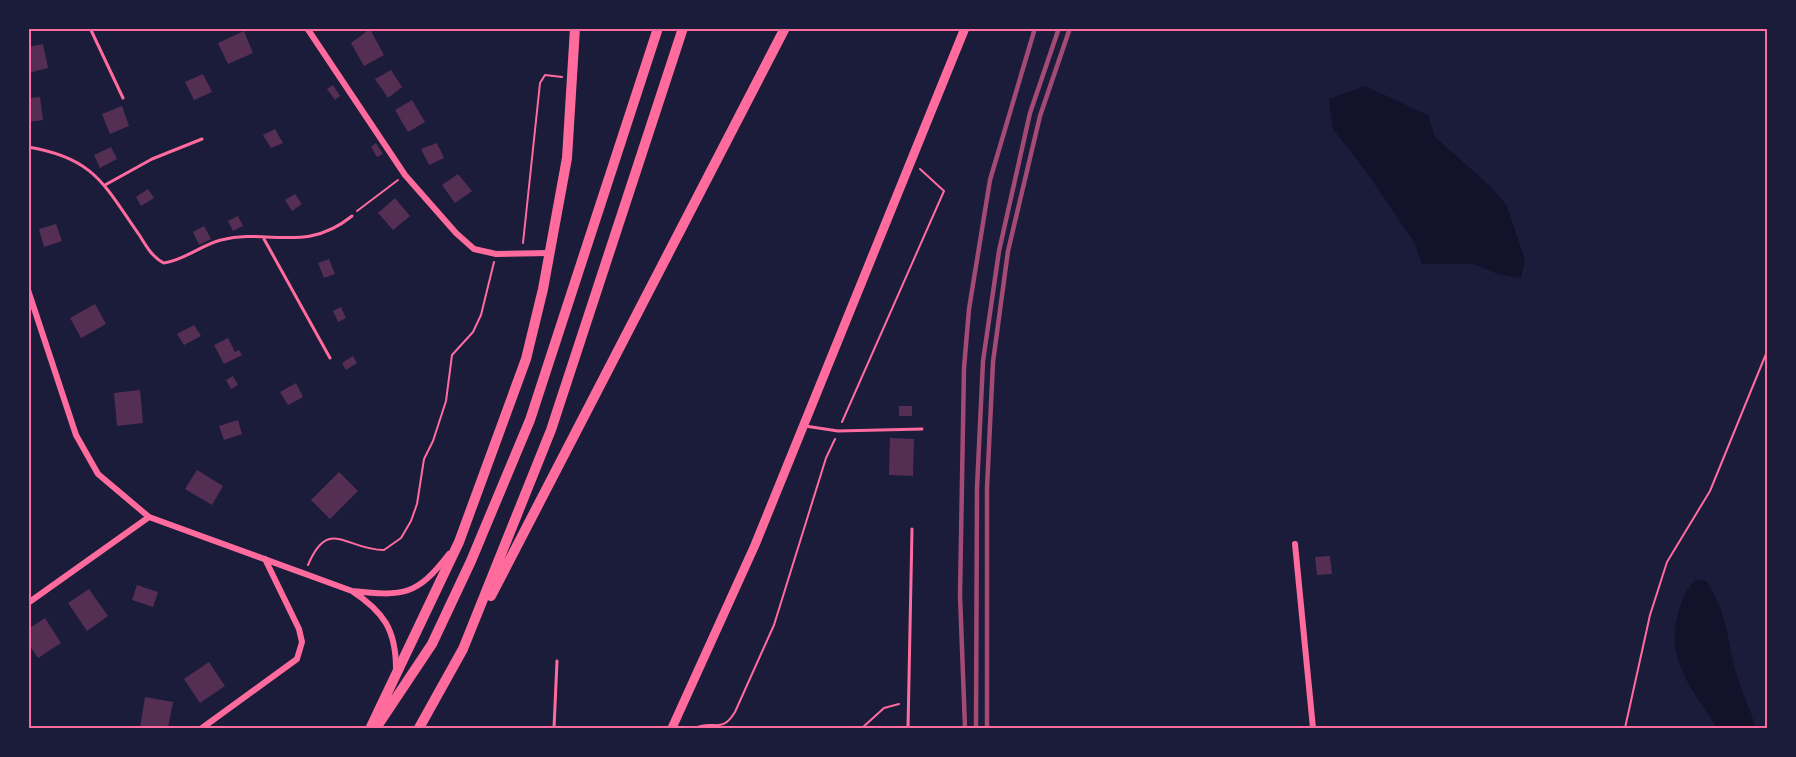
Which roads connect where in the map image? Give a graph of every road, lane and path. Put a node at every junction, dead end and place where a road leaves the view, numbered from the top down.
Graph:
1 (90, 28) edge
2 (308, 28) edge
3 (575, 28) edge
4 (658, 28) edge
5 (683, 28) edge
6 (785, 28) edge
7 (965, 28) edge
8 (574, 78) junction
9 (123, 98) dead end
10 (202, 139) dead end
11 (28, 147) edge
12 (910, 160) junction
13 (405, 175) junction
14 (105, 185) junction
15 (352, 216) joint
16 (264, 239) junction
17 (522, 243) dead end
18 (549, 253) junction
19 (496, 254) junction
20 (28, 290) edge
21 (1767, 349) edge
22 (330, 358) dead end
23 (803, 426) junction
24 (922, 429) dead end
25 (838, 431) junction
26 (149, 517) junction
27 (912, 529) dead end
28 (459, 542) junction
29 (1295, 544) dead end
30 (265, 559) junction
31 (304, 573) junction
32 (352, 591) junction
33 (28, 603) edge
34 (463, 649) junction
35 (557, 661) dead end
36 (396, 675) junction
37 (909, 702) junction
38 (202, 729) edge
39 (370, 729) edge
40 (376, 729) edge
41 (419, 729) edge
42 (554, 729) edge
43 (672, 729) edge
44 (695, 729) edge
45 (862, 729) edge
46 (908, 729) edge
47 (1313, 729) edge
48 (1625, 729) edge

1 - 9 lane
2 - 13 street
3 - 8 highway
4 - 40 highway
5 - 34 highway
6 - 34 highway
7 - 12 main road
8 - 17 path
8 - 18 highway
10 - 14 lane
11 - 14 lane
12 - 23 main road
12 - 25 path
13 - 15 path
13 - 19 street
14 - 16 lane
15 - 16 lane
16 - 22 lane
18 - 19 street
18 - 28 highway
19 - 31 path
20 - 26 street
21 - 48 path
23 - 25 lane
23 - 43 main road
24 - 25 lane
25 - 44 path
26 - 30 street
26 - 33 street
27 - 37 lane
28 - 32 street
28 - 36 highway
29 - 47 street
30 - 31 street
30 - 38 street
31 - 32 street
32 - 36 street
34 - 41 highway
35 - 42 lane
36 - 39 highway
37 - 45 path
37 - 46 lane

